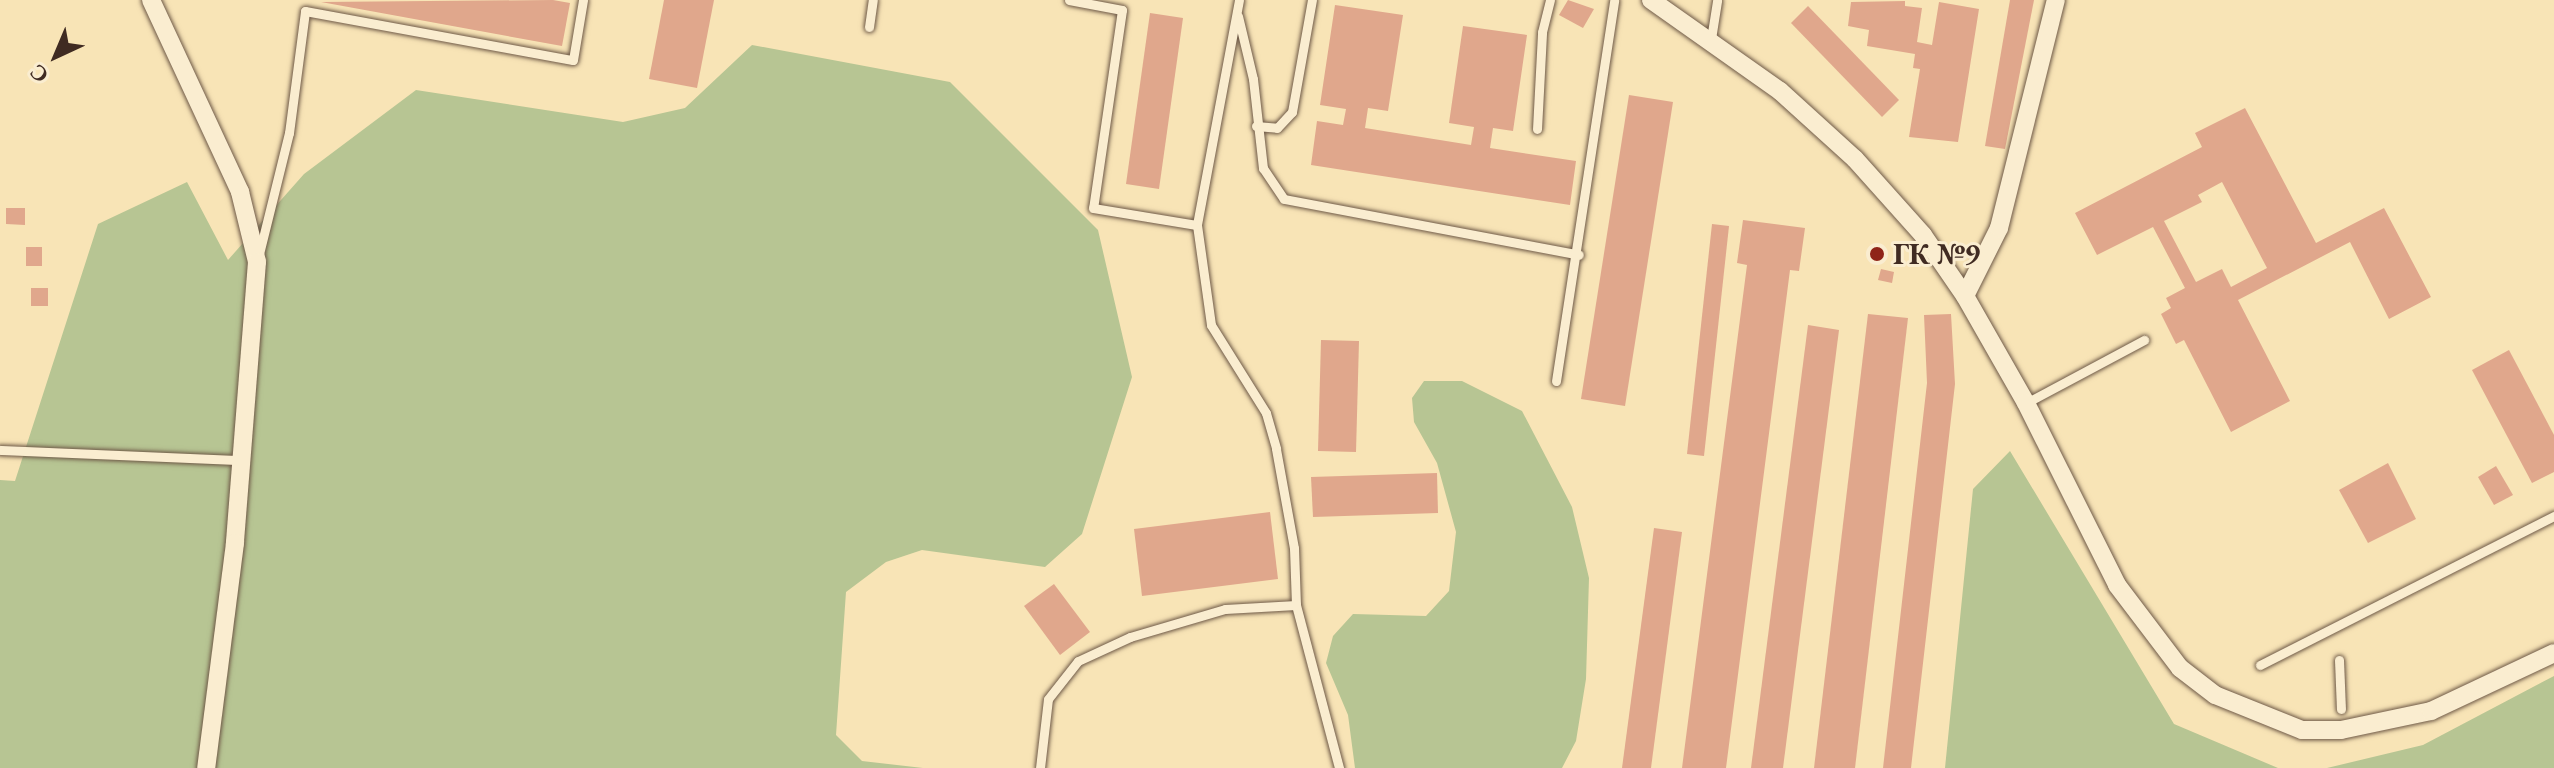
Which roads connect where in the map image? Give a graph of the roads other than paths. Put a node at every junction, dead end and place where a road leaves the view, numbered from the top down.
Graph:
1 (151, 0) edge
2 (307, 0) edge
3 (583, 0) edge
4 (873, 0) edge
5 (1069, 0) edge
6 (1239, 0) edge
7 (1312, 0) edge
8 (1550, 0) edge
9 (1614, 0) edge
10 (1651, 0) edge
11 (1717, 0) edge
12 (2056, 0) edge
13 (305, 11) junction
14 (1237, 13) junction
15 (869, 27) dead end
16 (1711, 39) junction
17 (1256, 126) junction
18 (1537, 129) dead end
19 (1197, 225) junction
20 (1579, 255) junction
21 (257, 262) junction
22 (1965, 296) junction
23 (2144, 340) dead end
24 (1556, 381) dead end
25 (2026, 403) junction
26 (0, 450) edge
27 (238, 460) junction
28 (2554, 516) edge
29 (1296, 605) junction
30 (2554, 653) edge
31 (2339, 660) dead end
32 (2260, 665) dead end
33 (2341, 709) dead end
34 (206, 768) edge
35 (1040, 768) edge
36 (1339, 768) edge

1 - 21 street
2 - 13 lane
3 - 13 lane
4 - 15 lane
5 - 19 lane
6 - 14 lane
7 - 17 lane
8 - 18 lane
9 - 20 lane
10 - 16 street
11 - 16 lane
12 - 22 street
13 - 21 lane
14 - 17 lane
14 - 19 lane
16 - 22 street
17 - 20 lane
19 - 29 lane
20 - 24 lane
21 - 27 street
22 - 25 street
23 - 25 lane
25 - 30 street
26 - 27 lane
27 - 34 street
28 - 32 lane
29 - 35 lane
29 - 36 lane
31 - 33 lane

